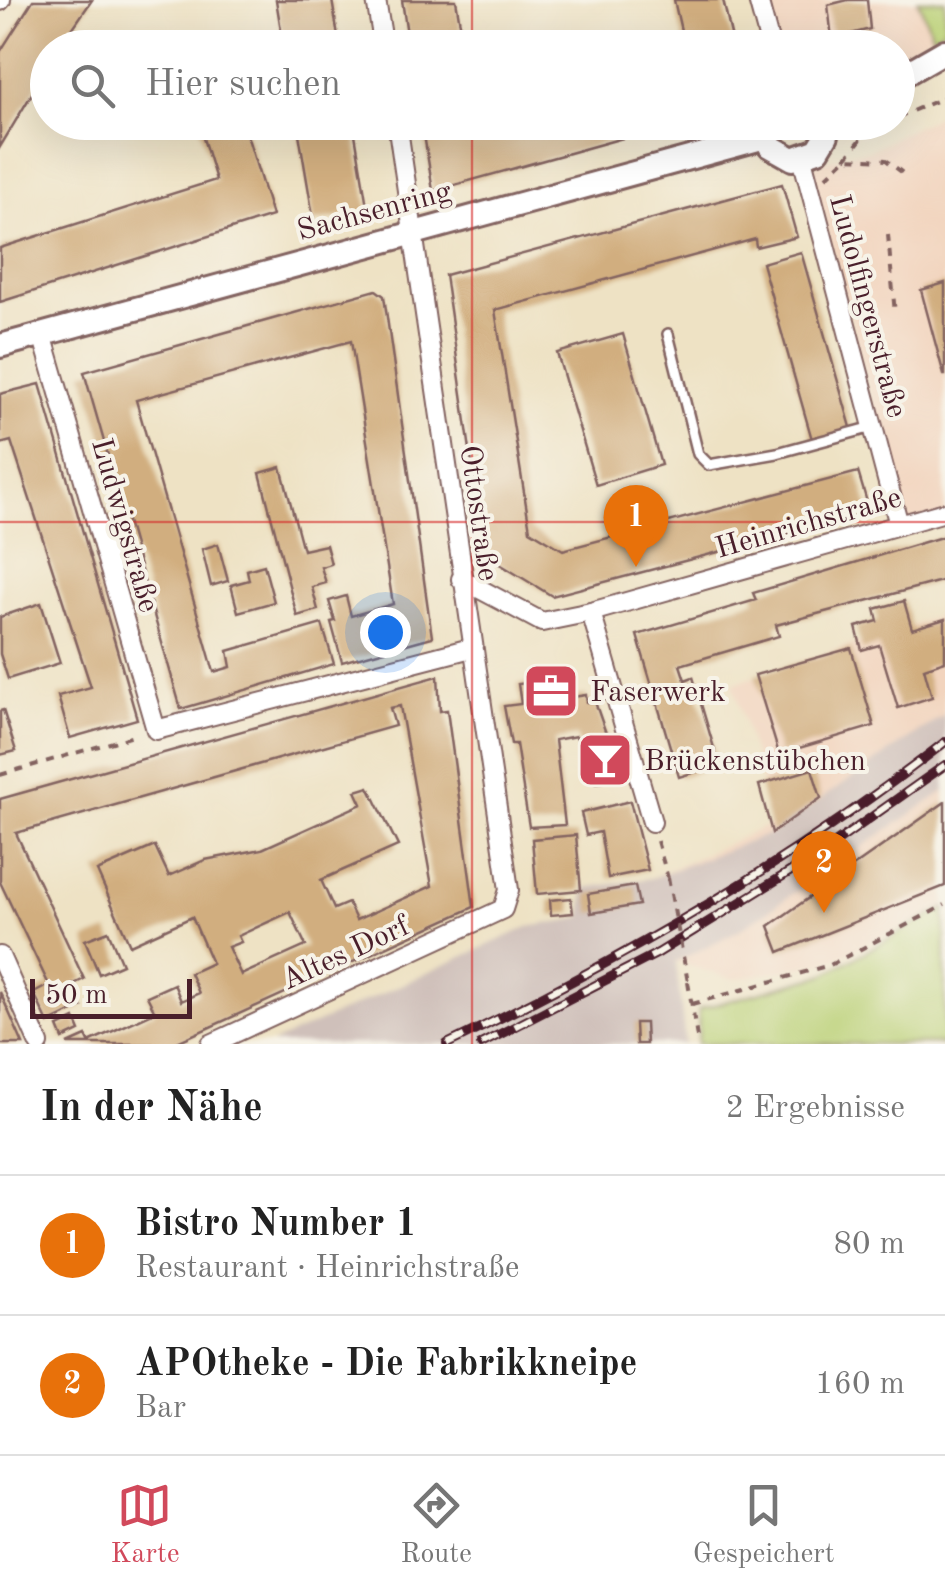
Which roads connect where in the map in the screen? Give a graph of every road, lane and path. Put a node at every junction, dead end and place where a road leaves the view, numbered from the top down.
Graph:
1 (376, 0) edge
2 (758, 0) edge
3 (381, 30) edge
4 (766, 30) edge
5 (945, 52) edge
6 (915, 69) edge
7 (945, 97) edge
8 (915, 110) edge
9 (400, 140) edge
10 (731, 140) edge
11 (773, 140) edge
12 (824, 140) edge
13 (860, 140) edge
14 (802, 158) junction
15 (846, 158) junction
16 (904, 174) dead end
17 (809, 184) junction
18 (416, 229) junction
19 (888, 235) dead end
20 (894, 314) dead end
21 (42, 334) junction
22 (668, 334) dead end
23 (0, 346) edge
24 (873, 427) junction
25 (945, 512) edge
26 (899, 525) junction
27 (461, 579) junction
28 (591, 612) junction
29 (471, 648) junction
30 (156, 730) junction
31 (0, 775) edge
32 (652, 822) joint
33 (945, 905) edge
34 (502, 910) joint
35 (0, 956) edge
36 (692, 1004) junction
37 (39, 1044) edge
38 (211, 1044) edge
39 (698, 1044) edge

1 - 3 street
2 - 4 street
5 - 6 street
7 - 8 path
9 - 18 street, Ottostraße
10 - 18 street, Sachsenring
11 - 14 street, Sachsenring
12 - 14 street
13 - 15 path
14 - 17 street, Ludolfingerstraße
15 - 16 path
15 - 17 path
17 - 24 street, Ludolfingerstraße
18 - 21 street, Sachsenring
18 - 27 street, Ottostraße
19 - 20 path
21 - 23 street, Sachsenring
21 - 30 street, Ludwigstraße
22 - 24 lane
24 - 26 street, Ludolfingerstraße
25 - 26 street, Heinrichstraße
26 - 28 street, Heinrichstraße
27 - 28 street, Heinrichstraße
27 - 29 street, Ottostraße
28 - 32 street
29 - 30 street
29 - 34 street, Ottostraße
30 - 31 path
32 - 36 path, bridge
33 - 36 path
34 - 38 street, Altes Dorf
35 - 37 street
36 - 39 path

